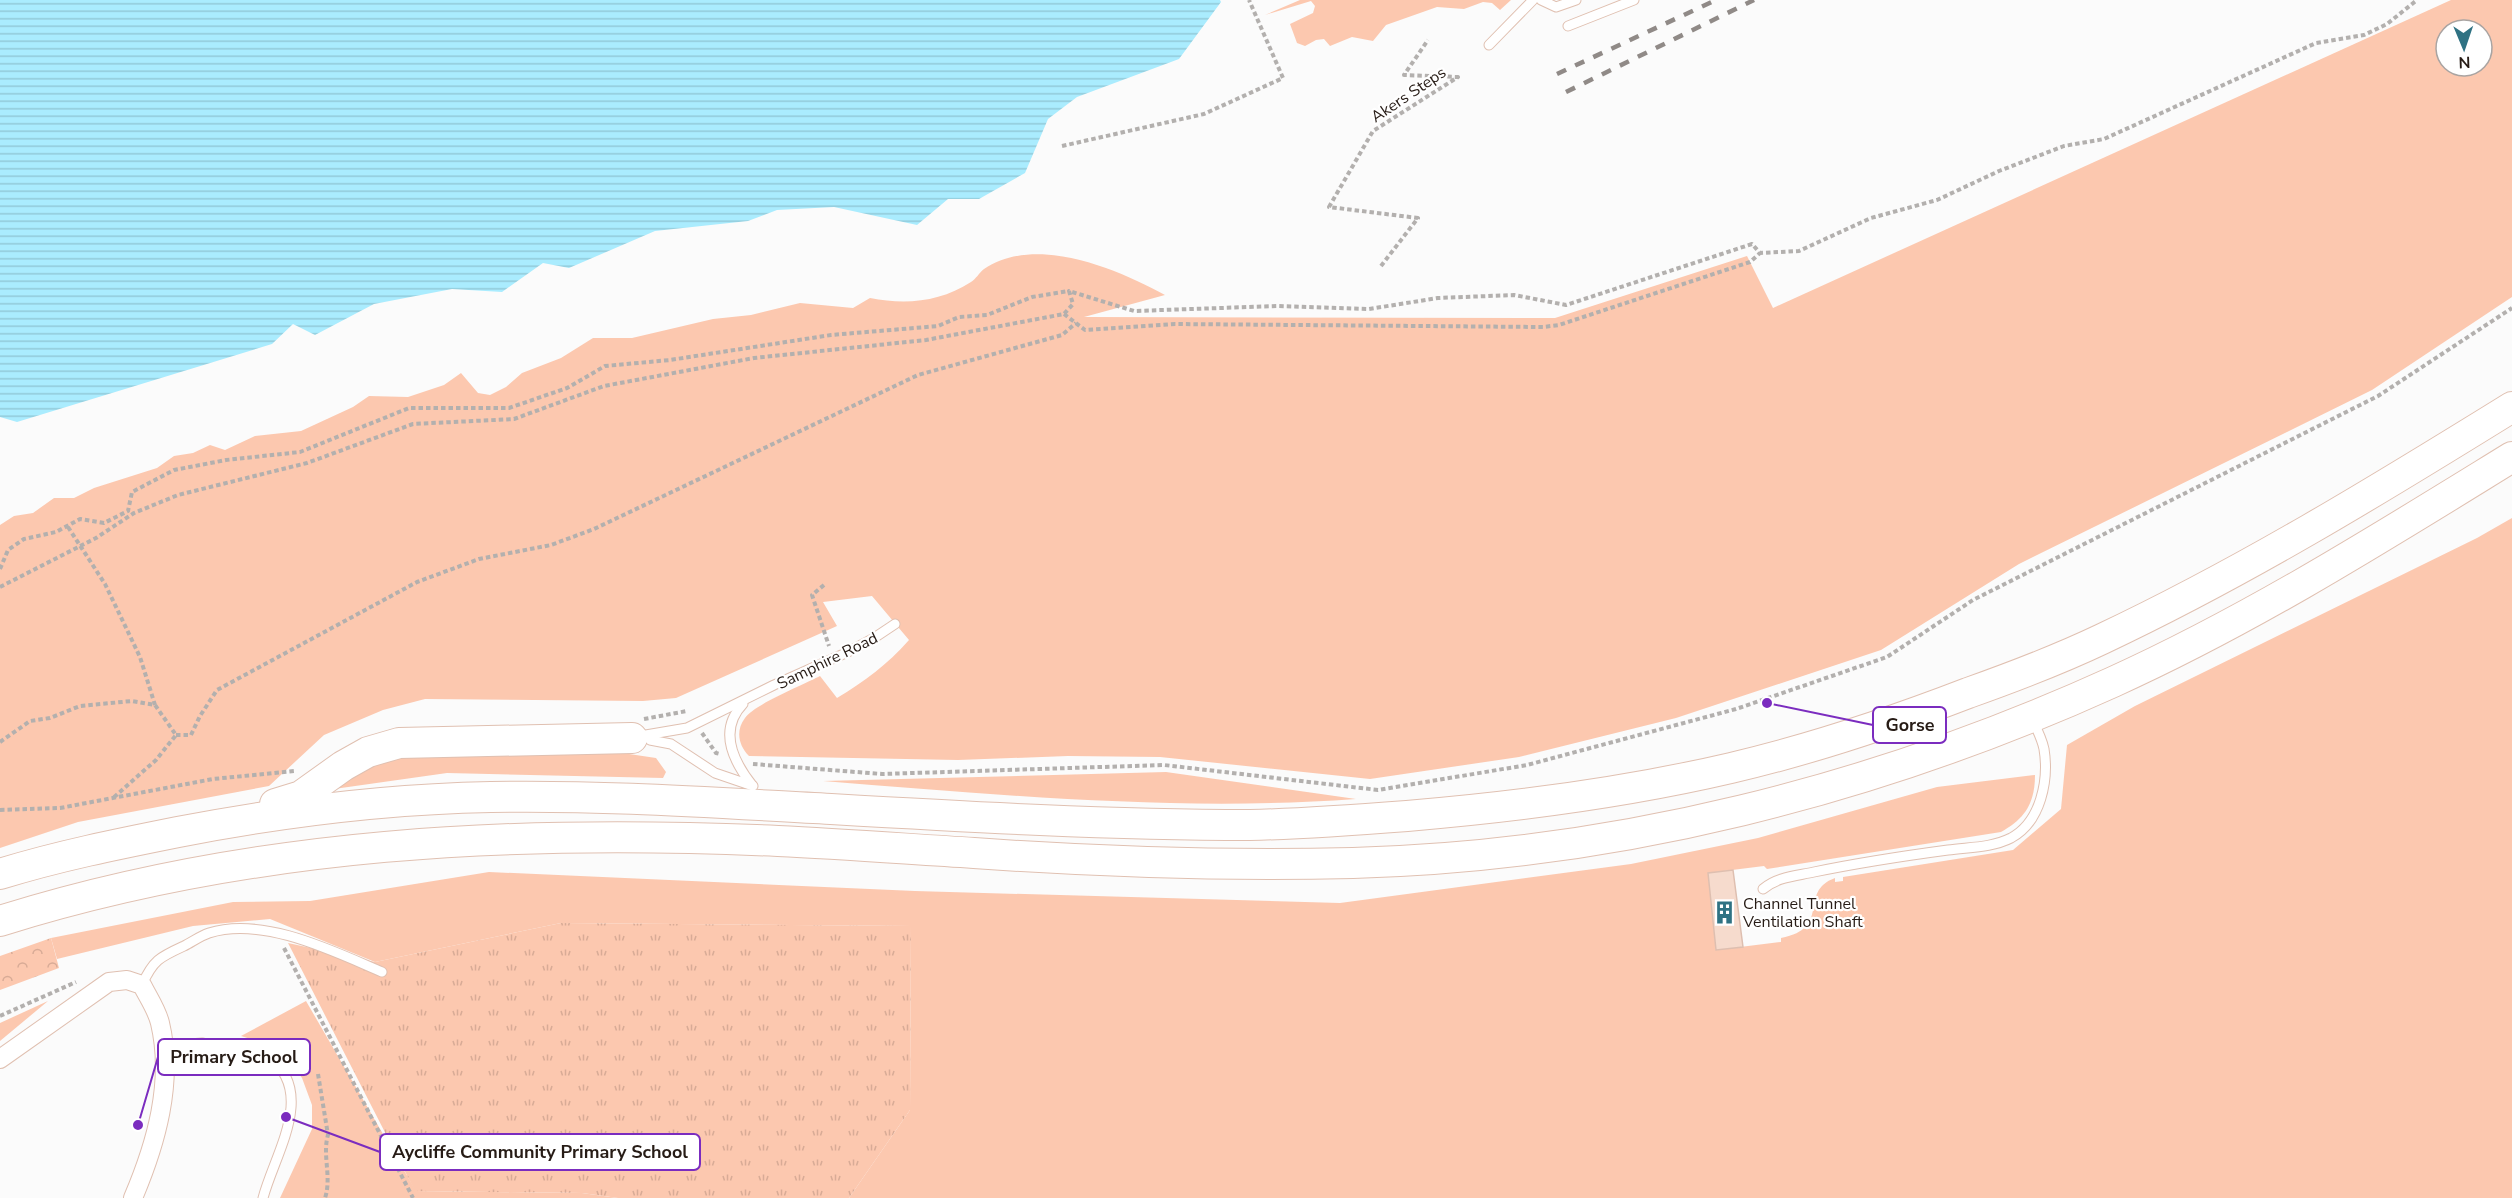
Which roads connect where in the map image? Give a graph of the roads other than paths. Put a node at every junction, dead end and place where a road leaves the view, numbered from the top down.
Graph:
1 (1533, 0) edge
2 (1541, 0) edge
3 (1576, 0) edge
4 (1634, 0) edge
5 (1568, 26) dead end
6 (1489, 45) dead end
7 (2512, 408) edge
8 (2512, 457) edge
9 (895, 624) dead end
10 (758, 694) junction
11 (2031, 716) junction
12 (632, 738) junction
13 (755, 776) junction
14 (957, 815) junction
15 (212, 825) junction
16 (0, 874) edge
17 (1763, 890) dead end
18 (0, 921) edge
19 (382, 972) dead end
20 (142, 985) junction
21 (164, 1046) junction
22 (0, 1059) edge
23 (133, 1198) edge
24 (263, 1198) edge

1 - 6 lane
2 - 3 lane
4 - 5 lane
7 - 14 highway
8 - 11 highway
9 - 10 lane, Samphire Road
10 - 12 lane, Samphire Road
10 - 13 lane, Samphire Road
11 - 17 lane
11 - 18 highway
12 - 13 lane
12 - 15 highway
13 - 14 highway
14 - 15 highway
15 - 16 highway
19 - 20 lane
20 - 21 street
20 - 22 street
21 - 23 street
21 - 24 lane

